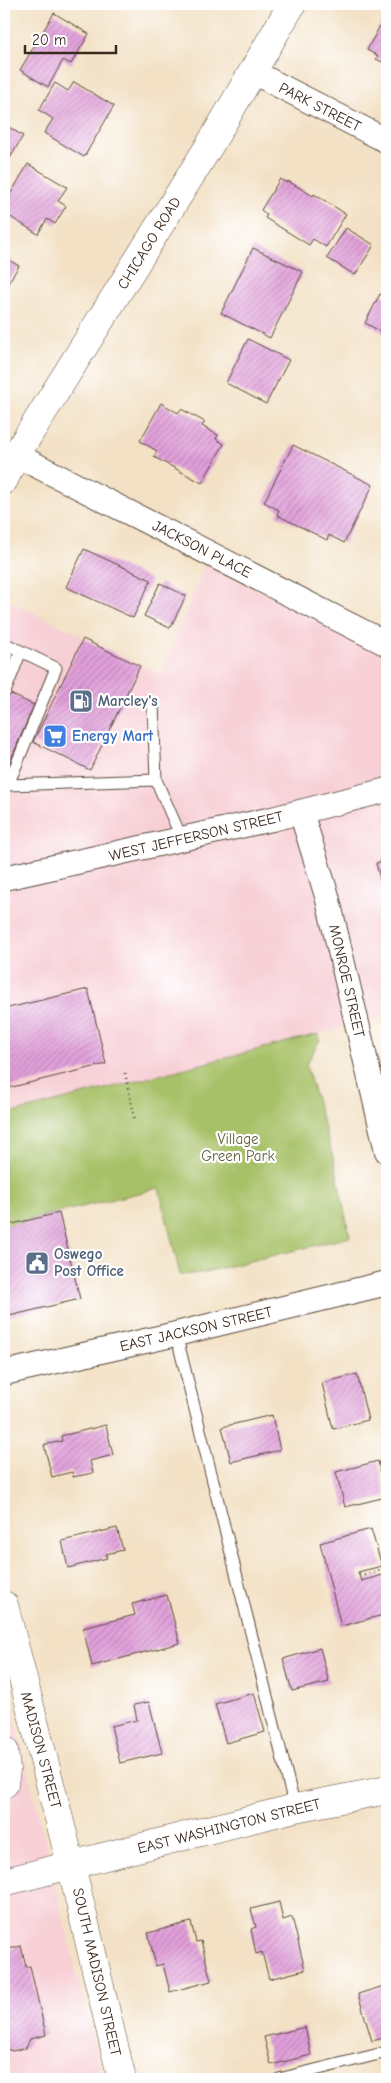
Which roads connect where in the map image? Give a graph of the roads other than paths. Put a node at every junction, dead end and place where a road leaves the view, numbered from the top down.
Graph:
1 (292, 4) edge
2 (253, 72) junction
3 (387, 141) edge
4 (16, 455) junction
5 (4, 480) edge
6 (4, 643) edge
7 (387, 644) edge
8 (21, 651) junction
9 (5, 692) edge
10 (153, 704) dead end
11 (156, 780) junction
12 (6, 784) edge
13 (387, 790) edge
14 (301, 812) junction
15 (182, 839) junction
16 (4, 878) edge
17 (387, 1151) edge
18 (387, 1283) edge
19 (176, 1334) junction
20 (4, 1373) edge
21 (4, 1605) edge
22 (4, 1750) edge
23 (4, 1784) edge
24 (387, 1790) edge
25 (295, 1808) junction
26 (71, 1865) junction
27 (4, 1882) edge
28 (387, 2052) edge
29 (122, 2079) edge
30 (280, 2079) edge

1 - 2 main road, CHICAGO ROAD
2 - 3 street, PARK STREET
2 - 4 main road, CHICAGO ROAD
4 - 5 main road, CHICAGO ROAD
4 - 7 street, JACKSON PLACE
6 - 8 lane
8 - 9 lane
8 - 12 lane
10 - 11 lane
11 - 12 lane
11 - 15 lane
13 - 14 street, WEST JEFFERSON STREET
14 - 15 street, WEST JEFFERSON STREET
14 - 17 street, MONROE STREET
15 - 16 street, WEST JEFFERSON STREET
18 - 19 street, EAST JACKSON STREET
19 - 20 street, EAST JACKSON STREET
19 - 25 lane
21 - 26 main road, MADISON STREET
22 - 23 main road
24 - 25 main road, EAST WASHINGTON STREET
25 - 26 main road, EAST WASHINGTON STREET
26 - 27 main road, EAST WASHINGTON STREET
26 - 29 main road, SOUTH MADISON STREET
28 - 30 lane

